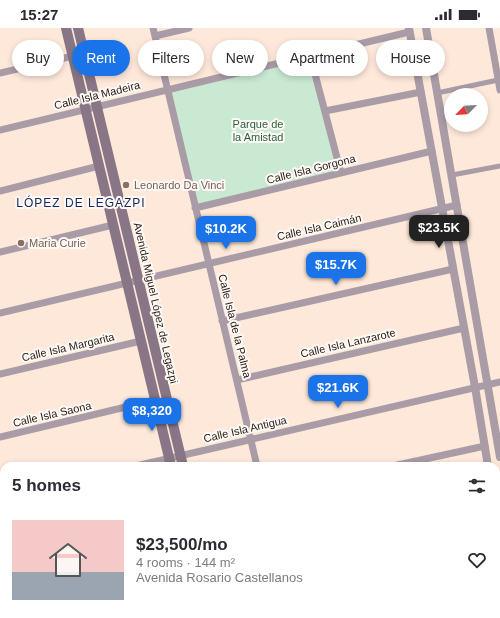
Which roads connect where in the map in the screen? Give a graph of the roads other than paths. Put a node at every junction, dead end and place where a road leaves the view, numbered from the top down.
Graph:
1 (66, 28) edge
2 (78, 28) edge
3 (153, 28) edge
4 (189, 28) edge
5 (426, 28) edge
6 (489, 28) edge
7 (409, 30) edge
8 (155, 36) junction
9 (368, 40) edge
10 (72, 52) edge
11 (72, 56) edge
12 (276, 63) edge
13 (0, 73) edge
14 (78, 76) edge
15 (316, 76) edge
16 (499, 77) edge
17 (168, 89) junction
18 (500, 90) edge
19 (420, 92) junction
20 (438, 93) junction
21 (97, 107) junction
22 (86, 109) junction
23 (325, 111) junction
24 (0, 130) edge
25 (432, 151) junction
26 (99, 166) junction
27 (500, 166) edge
28 (340, 173) junction
29 (452, 175) junction
30 (0, 191) edge
31 (457, 205) junction
32 (195, 208) junction
33 (442, 210) junction
34 (113, 225) junction
35 (0, 252) edge
36 (208, 264) junction
37 (453, 269) junction
38 (139, 280) junction
39 (127, 283) junction
40 (0, 313) edge
41 (222, 321) junction
42 (464, 328) junction
43 (141, 341) junction
44 (0, 374) edge
45 (237, 380) junction
46 (500, 382) edge
47 (488, 384) junction
48 (475, 387) junction
49 (155, 400) junction
50 (0, 437) edge
51 (251, 439) junction
52 (485, 446) junction
53 (180, 456) junction
54 (500, 457) edge
55 (170, 462) edge
56 (182, 462) edge
57 (257, 462) edge
58 (422, 462) edge
59 (487, 462) edge
60 (0, 618) edge
61 (5, 618) edge

1 - 10 main road, Avenida Miguel López de Legazpi
2 - 21 main road, Avenida Miguel López de Legazpi
3 - 8 street, Calle Isla de la Palma
4 - 8 street
5 - 20 street
6 - 16 street
7 - 9 street, Calle Isla Madeira
7 - 19 street
8 - 17 street, Calle Isla de la Palma
11 - 13 street
12 - 17 street, Calle Isla Madeira
14 - 22 main road, Avenida Miguel López de Legazpi
15 - 23 street
16 - 18 street
16 - 20 street
17 - 21 street, Calle Isla Madeira
17 - 32 street, Calle Isla de la Palma
19 - 23 street
19 - 25 street
20 - 29 street
21 - 22 street, Calle Isla Madeira
21 - 38 main road, Avenida Miguel López de Legazpi
22 - 24 street, Calle Isla Madeira
22 - 26 main road, Avenida Miguel López de Legazpi
23 - 28 street
25 - 28 street, Calle Isla Gorgona
25 - 33 street
26 - 30 street
26 - 34 main road, Avenida Miguel López de Legazpi
27 - 29 street
28 - 32 street, Calle Isla Gorgona
29 - 31 street
31 - 33 street, Calle Isla Caimán
31 - 47 street
32 - 36 street, Calle Isla de la Palma
33 - 36 street, Calle Isla Caimán
33 - 37 street
34 - 35 street
34 - 39 main road, Avenida Miguel López de Legazpi
36 - 38 street, Calle Isla Caimán
36 - 41 street, Calle Isla de la Palma
37 - 41 street
37 - 42 street
38 - 39 street, Calle Isla Caimán
38 - 53 main road, Avenida Miguel López de Legazpi
39 - 40 street, Calle Isla Caimán
39 - 43 main road, Avenida Miguel López de Legazpi
41 - 45 street, Calle Isla de la Palma
42 - 45 street, Calle Isla Lanzarote
42 - 48 street
43 - 44 street, Calle Isla Margarita
43 - 49 main road, Avenida Miguel López de Legazpi
45 - 51 street, Calle Isla de la Palma
46 - 47 street, Calle Isla Antigua
47 - 48 street, Calle Isla Antigua
47 - 54 street
48 - 51 street, Calle Isla Antigua
48 - 52 street
49 - 50 street, Calle Isla Saona
49 - 55 main road, Avenida Miguel López de Legazpi
51 - 53 street, Calle Isla Antigua
51 - 57 street, Calle Isla de la Palma
52 - 58 street
52 - 59 street
53 - 55 street, Calle Isla Antigua
53 - 56 main road, Avenida Miguel López de Legazpi
60 - 61 street

